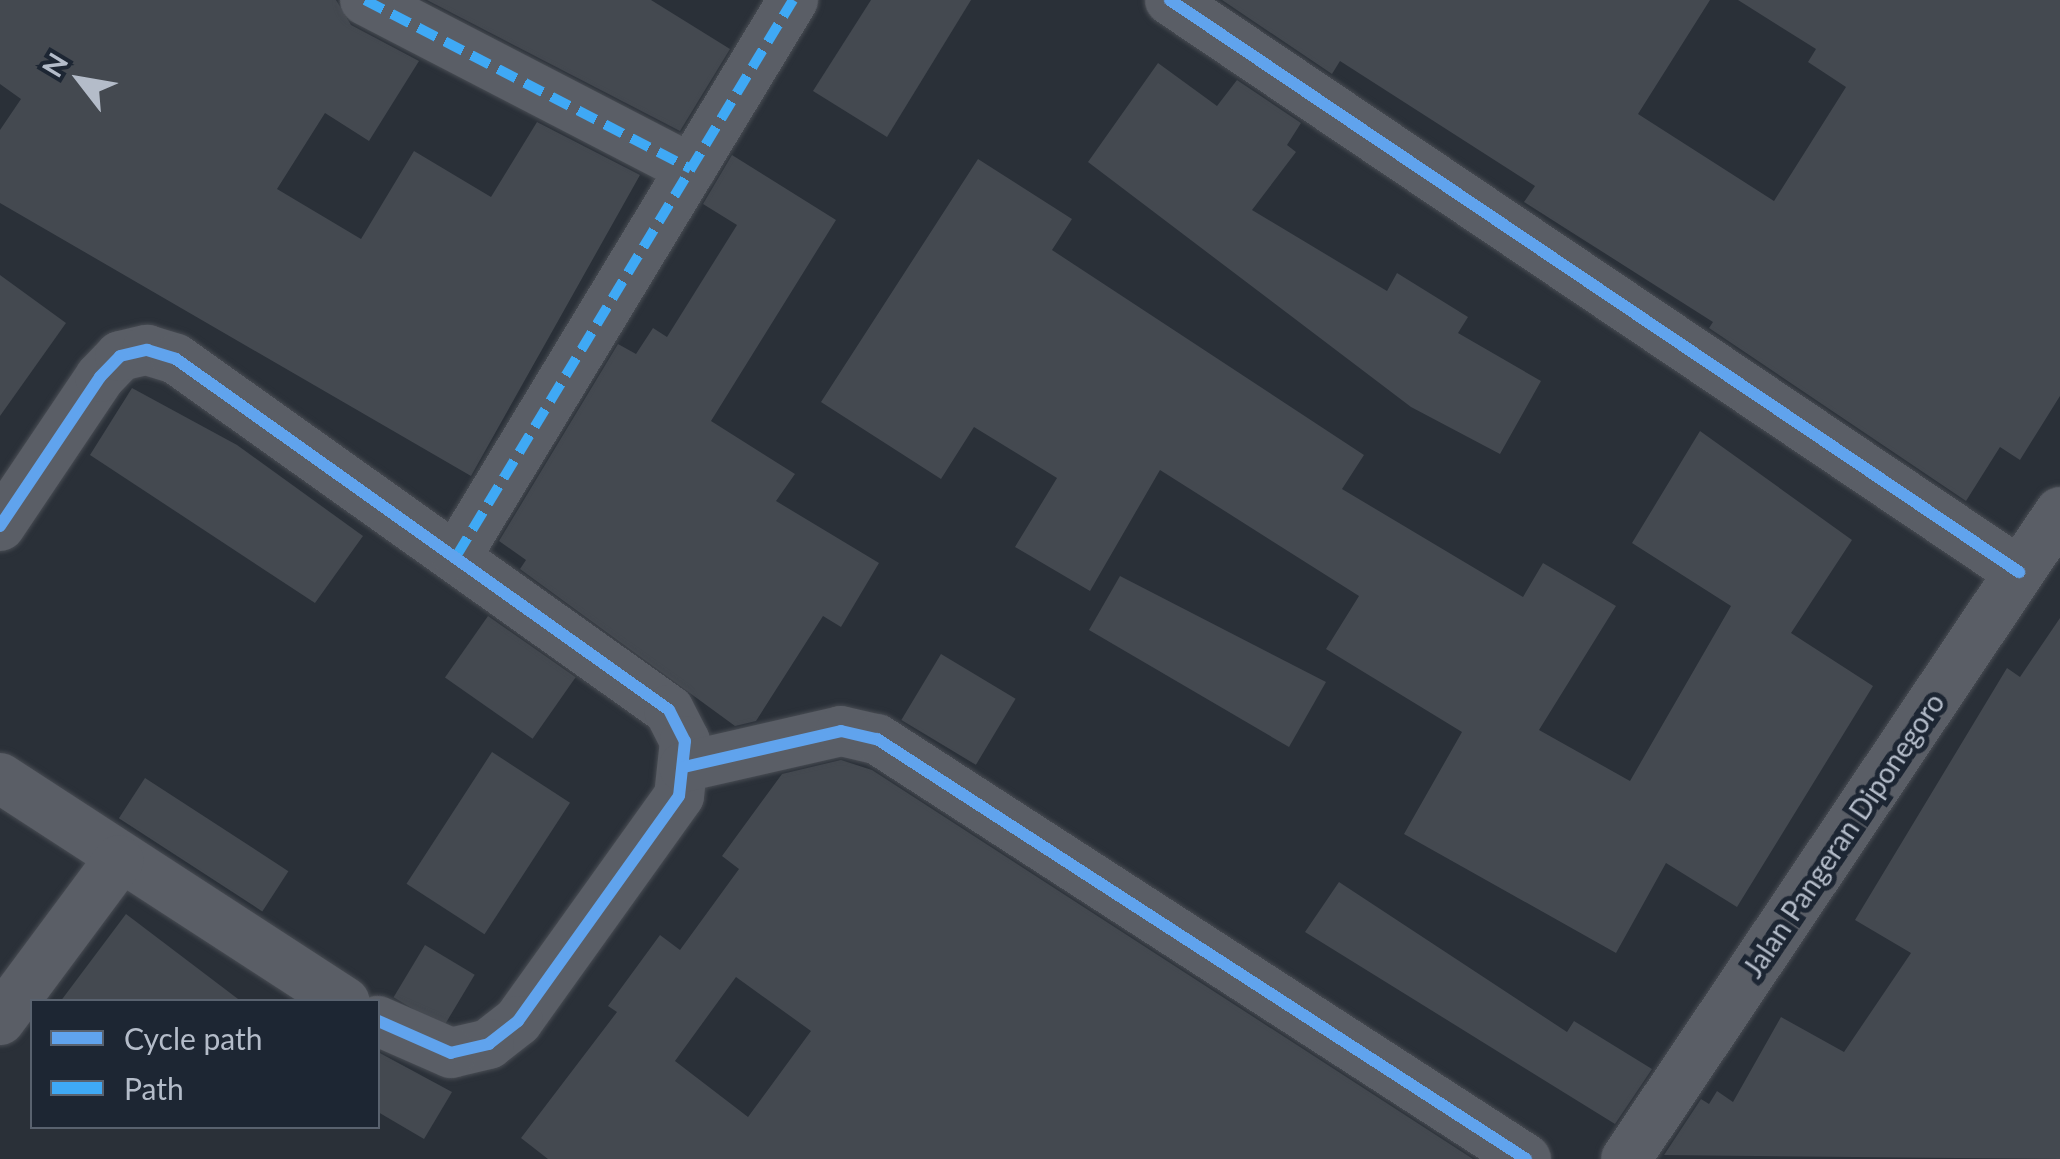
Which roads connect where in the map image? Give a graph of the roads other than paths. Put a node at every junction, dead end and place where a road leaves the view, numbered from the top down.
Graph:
1 (365, 0) edge
2 (794, 0) edge
3 (1170, 0) edge
4 (691, 169) junction
5 (2060, 512) edge
6 (0, 526) edge
7 (457, 555) junction
8 (2019, 572) junction
9 (684, 766) junction
10 (0, 778) edge
11 (119, 860) junction
12 (339, 999) edge
13 (0, 1020) edge
14 (380, 1022) edge
15 (1526, 1159) edge
16 (1626, 1159) edge

1 - 4 street
2 - 4 street
3 - 8 street
4 - 7 street
5 - 8 street, Jalan Pangeran Diponegoro
6 - 7 street
7 - 9 street
8 - 16 street, Jalan Pangeran Diponegoro
9 - 14 street
9 - 15 street
10 - 11 street
11 - 12 street
11 - 13 street

